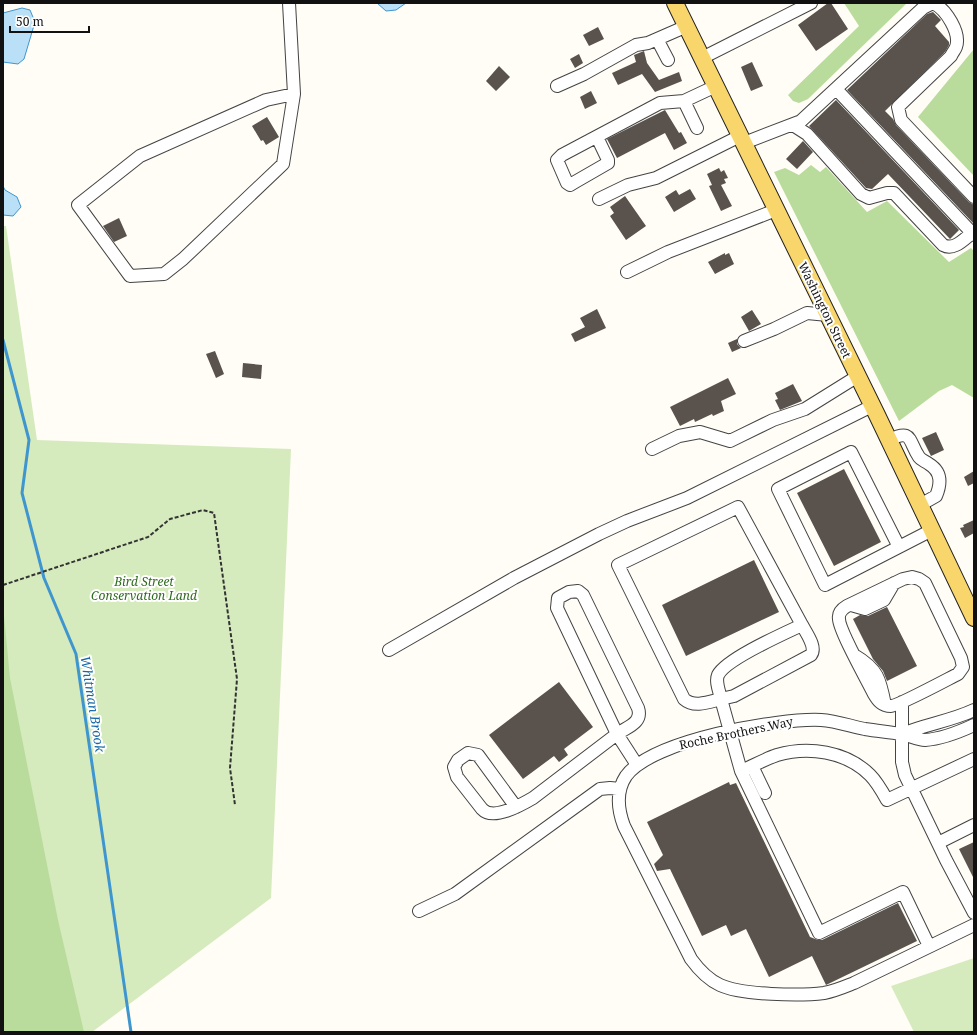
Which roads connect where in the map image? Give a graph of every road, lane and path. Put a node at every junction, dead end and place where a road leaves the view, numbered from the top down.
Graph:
1 (289, 3) edge
2 (675, 3) edge
3 (811, 3) edge
4 (687, 26) junction
5 (657, 39) junction
6 (702, 58) junction
7 (668, 60) dead end
8 (557, 86) dead end
9 (716, 86) junction
10 (836, 90) junction
11 (294, 94) junction
12 (684, 102) junction
13 (793, 125) junction
14 (697, 128) dead end
15 (597, 137) dead end
16 (742, 139) junction
17 (974, 197) edge
18 (599, 199) dead end
19 (776, 210) junction
20 (973, 234) edge
21 (628, 272) dead end
22 (828, 315) junction
23 (744, 342) dead end
24 (858, 376) junction
25 (872, 406) junction
26 (889, 440) junction
27 (652, 449) dead end
28 (919, 457) junction
29 (901, 466) junction
30 (920, 504) junction
31 (932, 530) junction
32 (899, 547) junction
33 (3, 585) edge
34 (974, 618) edge
35 (802, 625) junction
36 (389, 650) dead end
37 (721, 700) junction
38 (902, 702) junction
39 (974, 710) edge
40 (974, 725) edge
41 (729, 732) junction
42 (617, 734) junction
43 (902, 734) junction
44 (974, 759) edge
45 (637, 765) junction
46 (752, 766) junction
47 (740, 772) junction
48 (912, 789) junction
49 (766, 793) dead end
50 (620, 794) junction
51 (235, 805) dead end
52 (516, 807) junction
53 (974, 825) edge
54 (938, 843) junction
55 (419, 911) dead end
56 (974, 913) edge
57 (974, 925) edge
58 (929, 946) junction

1 - 11 street
2 - 4 main road, Washington Street
3 - 6 street
4 - 5 street
4 - 6 main road, Washington Street
5 - 7 street
5 - 8 street
6 - 9 main road, Washington Street
9 - 12 street
9 - 16 main road, Washington Street
10 - 13 street
10 - 17 street
10 - 20 street
11 - 11 street
12 - 14 street
12 - 15 street
13 - 16 street
13 - 20 street
16 - 18 street
16 - 19 main road, Washington Street
19 - 21 street
19 - 22 main road, Washington Street
22 - 23 street
22 - 24 main road, Washington Street
24 - 25 main road, Washington Street
24 - 27 street
25 - 26 main road, Washington Street
25 - 36 street
26 - 28 street
26 - 29 main road, Washington Street
28 - 29 street
28 - 30 street
29 - 30 main road, Washington Street
30 - 31 main road, Washington Street
31 - 32 street
31 - 34 main road, Washington Street
32 - 32 street
33 - 51 path
35 - 37 street
35 - 37 street
35 - 37 street
37 - 41 street
38 - 38 street
38 - 43 street
39 - 43 street
40 - 43 street, Roche Brothers Way
41 - 43 street, Roche Brothers Way
41 - 45 street, Roche Brothers Way
41 - 47 street
42 - 42 street
42 - 45 street
42 - 52 street
43 - 48 street
44 - 48 street
45 - 50 street, Roche Brothers Way
46 - 47 street
46 - 48 street
46 - 49 street
47 - 58 street
48 - 54 street
50 - 55 street
50 - 58 street
52 - 52 street
53 - 54 street
54 - 56 street
57 - 58 street

